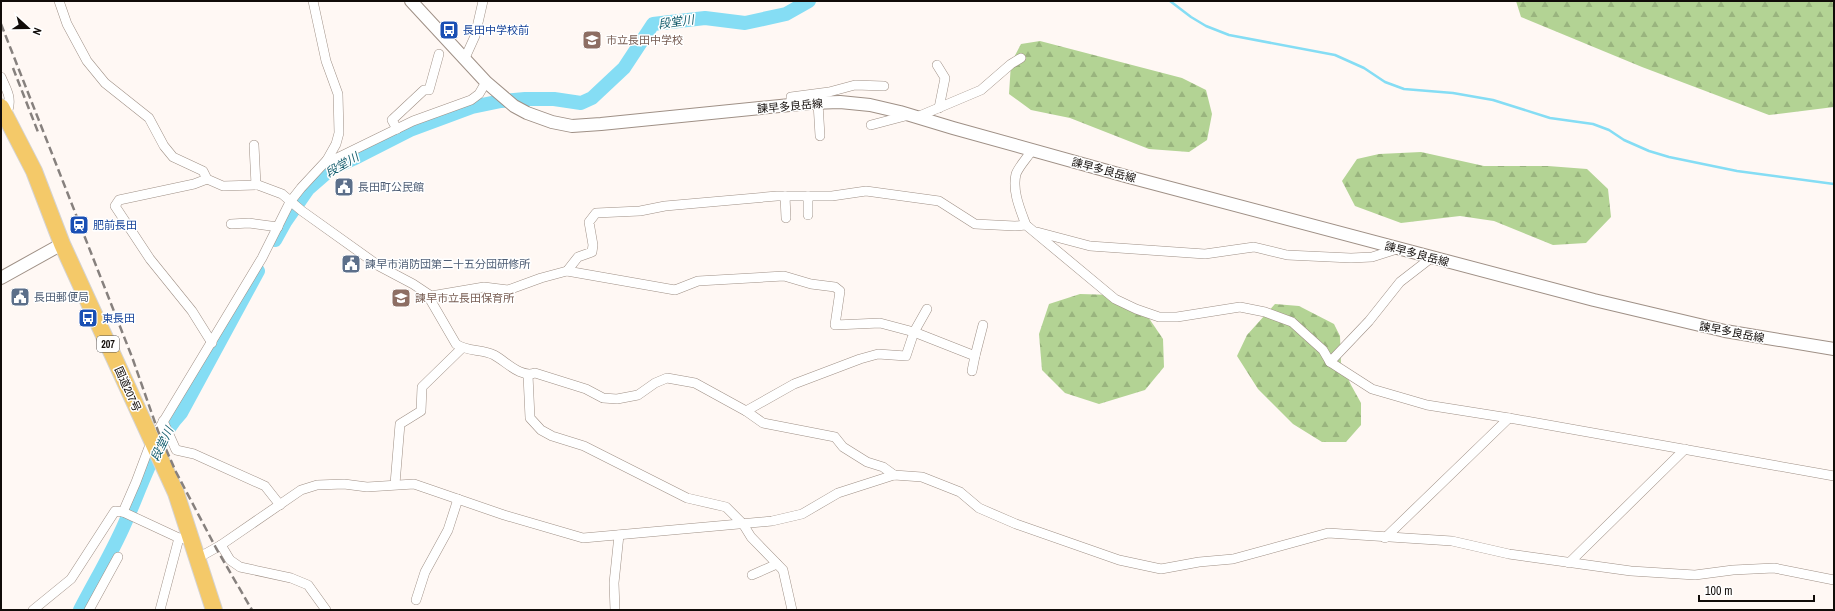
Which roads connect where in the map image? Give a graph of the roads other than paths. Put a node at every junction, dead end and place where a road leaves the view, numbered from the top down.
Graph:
1 (60, 1) edge
2 (313, 1) edge
3 (411, 1) edge
4 (483, 1) edge
5 (439, 54) dead end
6 (465, 58) junction
7 (1021, 58) dead end
8 (937, 65) dead end
9 (1, 78) edge
10 (490, 85) junction
11 (884, 86) dead end
12 (818, 103) junction
13 (791, 105) junction
14 (939, 108) junction
15 (2, 110) edge
16 (914, 116) junction
17 (872, 125) dead end
18 (397, 129) junction
19 (820, 136) dead end
20 (254, 145) dead end
21 (1032, 150) junction
22 (327, 160) junction
23 (207, 179) junction
24 (256, 185) junction
25 (785, 196) junction
26 (808, 196) junction
27 (291, 202) junction
28 (808, 215) dead end
29 (786, 218) dead end
30 (231, 224) dead end
31 (1026, 225) junction
32 (278, 227) junction
33 (1034, 232) junction
34 (62, 244) junction
35 (1397, 249) junction
36 (1431, 258) junction
37 (567, 271) junction
38 (1, 278) edge
39 (431, 296) junction
40 (928, 309) dead end
41 (983, 325) dead end
42 (914, 332) junction
43 (212, 343) junction
44 (462, 348) junction
45 (1834, 349) edge
46 (975, 356) junction
47 (1330, 362) junction
48 (972, 371) dead end
49 (528, 375) junction
50 (746, 412) junction
51 (1509, 418) junction
52 (163, 421) junction
53 (152, 444) junction
54 (1685, 450) junction
55 (894, 475) junction
56 (1834, 476) edge
57 (395, 484) junction
58 (458, 499) junction
59 (280, 505) junction
60 (123, 512) junction
61 (744, 524) junction
62 (619, 535) junction
63 (1385, 538) junction
64 (186, 539) junction
65 (221, 545) junction
66 (118, 557) dead end
67 (198, 558) junction
68 (1569, 563) junction
69 (777, 564) junction
70 (752, 575) dead end
71 (1834, 580) edge
72 (416, 600) dead end
73 (33, 610) edge
74 (90, 610) edge
75 (160, 610) edge
76 (214, 610) edge
77 (326, 610) edge
78 (615, 610) edge
79 (792, 610) edge

1 - 23 street
2 - 22 street
3 - 6 main road, 諫早多良岳線
4 - 6 street
5 - 18 street
6 - 10 main road, 諫早多良岳線
7 - 14 street
8 - 14 street
9 - 15 street
10 - 13 main road, 諫早多良岳線
10 - 18 street
11 - 13 street
12 - 13 main road, 諫早多良岳線
12 - 16 main road, 諫早多良岳線
12 - 19 street
14 - 16 street
15 - 34 highway, 国道207号 / 207
16 - 17 street
16 - 21 main road, 諫早多良岳線
18 - 22 street
20 - 24 street
21 - 31 street
21 - 35 main road, 諫早多良岳線
22 - 27 street
23 - 24 street
23 - 43 street
24 - 27 street
25 - 26 street
25 - 29 street
25 - 37 street
26 - 28 street
26 - 31 street
27 - 32 street
27 - 39 street
30 - 32 street
31 - 33 street
32 - 43 street
33 - 35 street
33 - 47 street
34 - 38 main road
34 - 53 highway, 国道207号 / 207
35 - 36 main road, 諫早多良岳線
36 - 45 main road, 諫早多良岳線
36 - 47 street
37 - 39 street
37 - 42 street
39 - 44 street
40 - 42 street
41 - 46 street
42 - 46 street
42 - 50 street
43 - 52 street
44 - 49 street
44 - 57 street
46 - 48 street
47 - 51 street
49 - 50 street
49 - 61 street
50 - 55 street
51 - 54 street
51 - 63 street
52 - 53 street
52 - 59 street
53 - 60 street
53 - 64 highway, 国道207号 / 207
54 - 56 street
54 - 68 street
55 - 61 street
55 - 63 street
57 - 58 street
57 - 59 street
58 - 62 street
58 - 72 street
59 - 65 street
60 - 64 street
60 - 73 street
61 - 62 street
61 - 69 street
62 - 78 street
63 - 68 street
64 - 67 highway, 国道207号 / 207
64 - 75 street
65 - 67 street
65 - 77 street
66 - 74 street
67 - 76 highway, 国道207号 / 207
68 - 71 street
69 - 70 street
69 - 79 street

